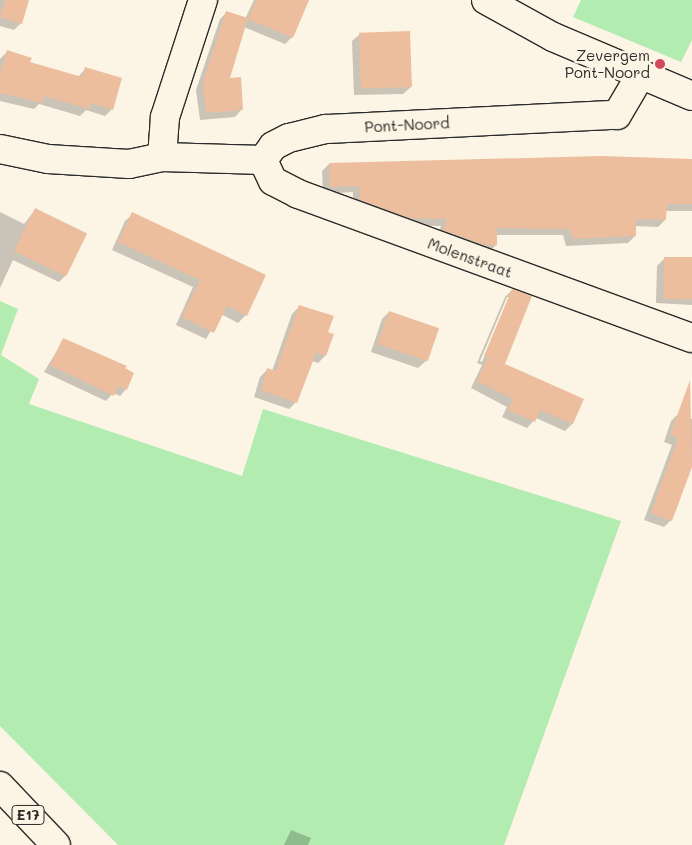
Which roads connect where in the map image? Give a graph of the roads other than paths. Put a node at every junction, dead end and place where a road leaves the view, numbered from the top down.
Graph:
1 (203, 0) edge
2 (486, 0) edge
3 (640, 76) junction
4 (692, 96) edge
5 (0, 149) edge
6 (162, 157) junction
7 (263, 160) junction
8 (692, 338) edge
9 (0, 786) edge
10 (56, 845) edge

1 - 6 main road
2 - 3 main road
3 - 4 main road
3 - 7 main road, Pont-Noord
5 - 6 main road
6 - 7 main road
7 - 8 main road, Molenstraat
9 - 10 main road, E17

